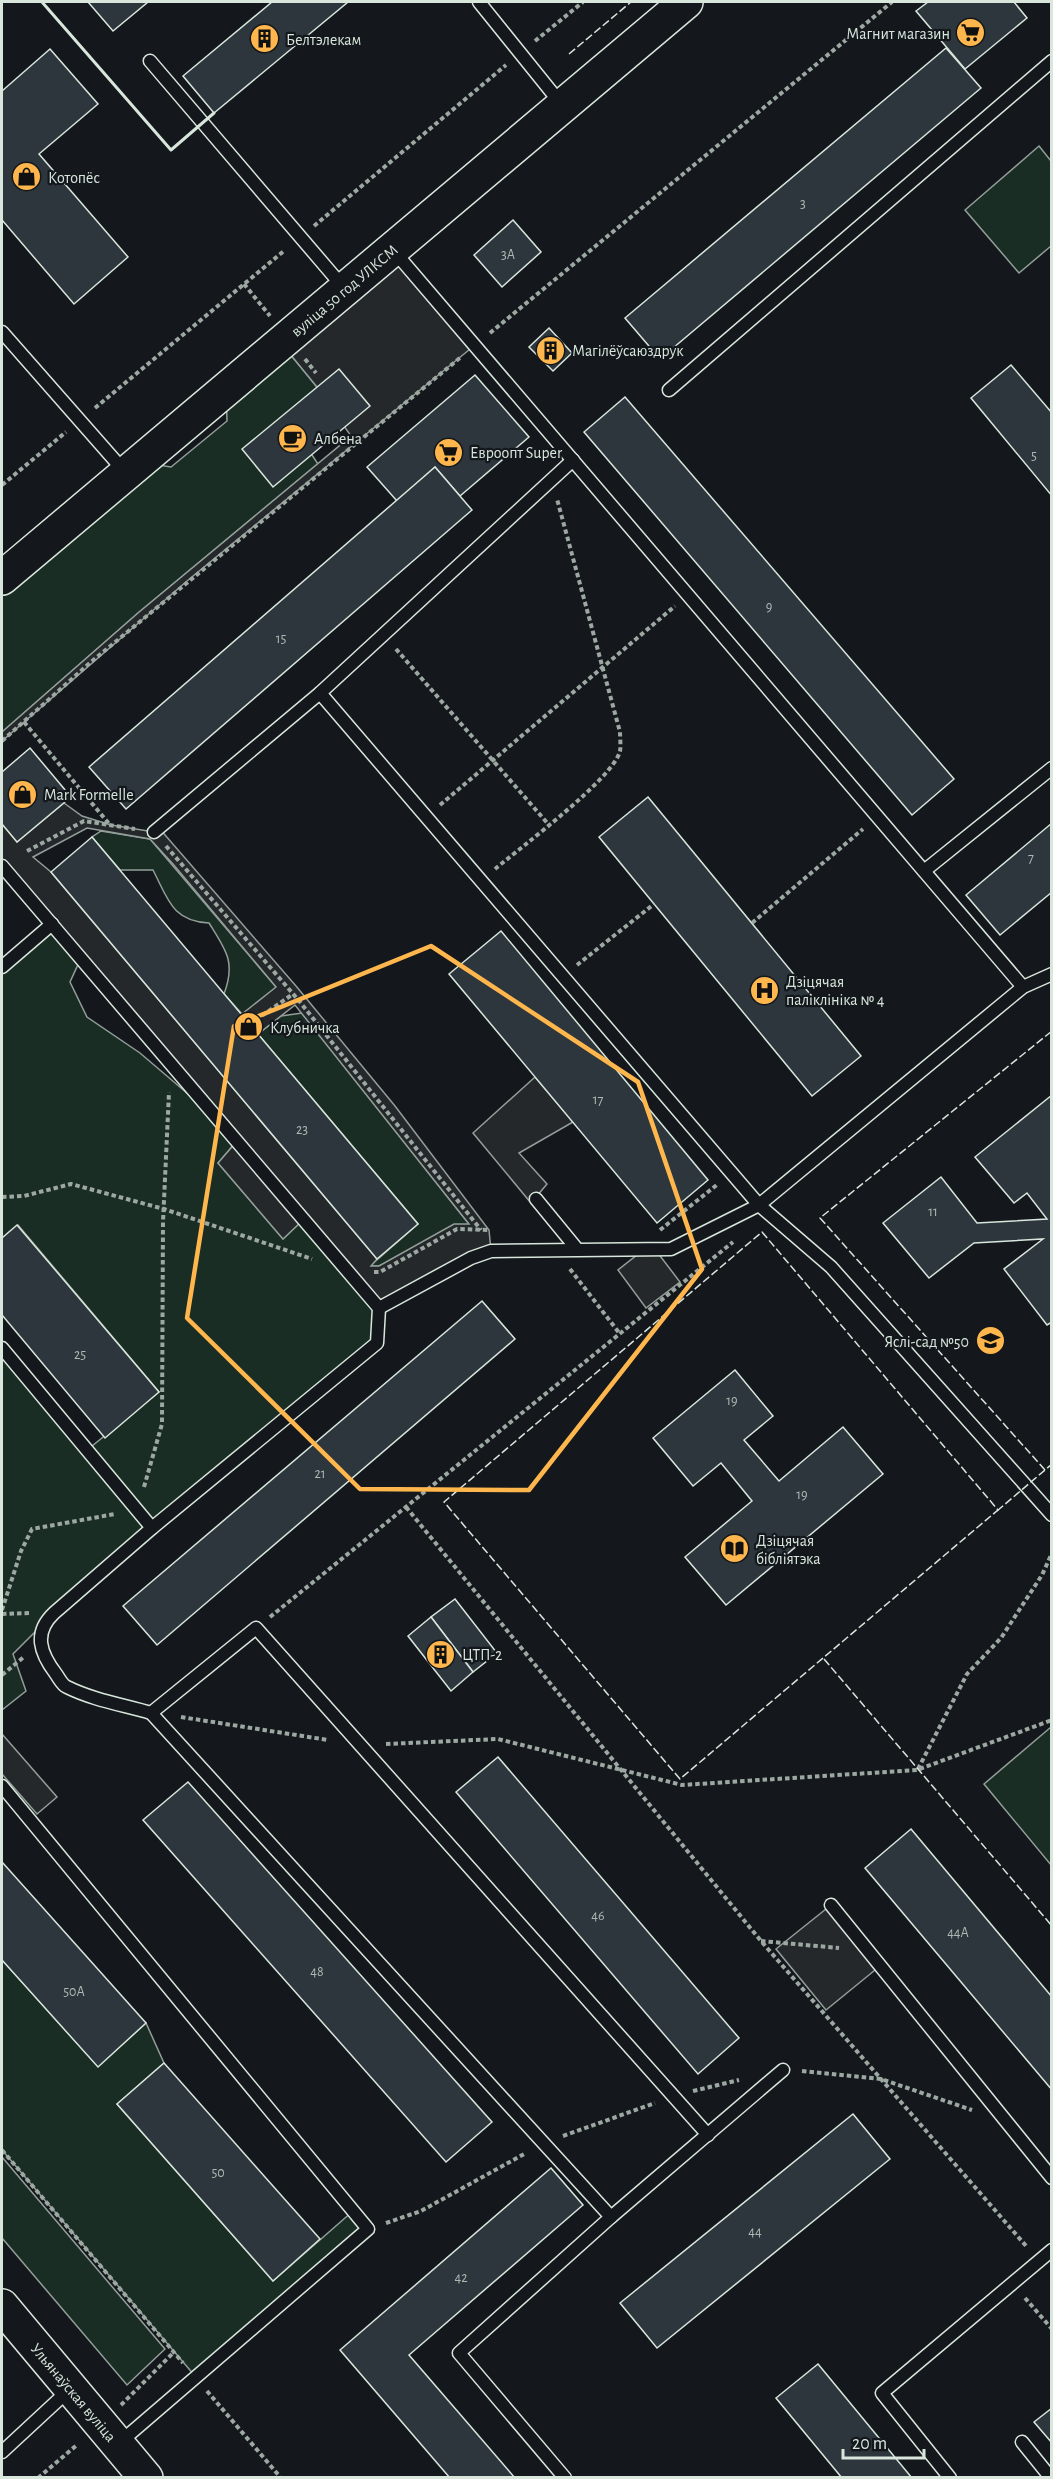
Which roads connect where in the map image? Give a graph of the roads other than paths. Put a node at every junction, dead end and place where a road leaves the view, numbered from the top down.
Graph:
1 (479, 2) edge
2 (686, 2) edge
3 (150, 61) dead end
4 (1052, 61) edge
5 (562, 105) junction
6 (393, 249) junction
7 (345, 289) junction
8 (2, 332) edge
9 (669, 390) dead end
10 (573, 460) junction
11 (126, 473) junction
12 (2, 578) edge
13 (320, 693) junction
14 (1052, 768) edge
15 (154, 832) road end
16 (2, 866) edge
17 (924, 871) junction
18 (52, 924) junction
19 (2, 967) edge
20 (1052, 974) edge
21 (1023, 987) junction
22 (536, 1199) dead end
23 (759, 1204) junction
24 (577, 1249) junction
25 (379, 1308) junction
26 (2, 1348) edge
27 (1052, 1515) edge
28 (152, 1528) junction
29 (152, 1713) junction
30 (2, 1786) edge
31 (831, 1905) dead end
32 (783, 2070) dead end
33 (708, 2135) junction
34 (1052, 2178) edge
35 (610, 2217) junction
36 (1052, 2250) edge
37 (2, 2306) edge
38 (70, 2388) junction
39 (1022, 2442) dead end
40 (118, 2445) junction
41 (2, 2452) edge
42 (146, 2478) edge
43 (565, 2478) edge
44 (950, 2478) edge
45 (1051, 2478) edge

1 - 5 lane
2 - 5 main road, вуліца 50 год УЛКСМ
3 - 7 lane
4 - 9 lane
5 - 6 main road, вуліца 50 год УЛКСМ
6 - 7 main road, вуліца 50 год УЛКСМ
6 - 10 lane
7 - 11 main road, вуліца 50 год УЛКСМ
8 - 11 lane
10 - 13 lane
10 - 17 lane
11 - 12 main road, вуліца 50 год УЛКСМ
13 - 15 lane
13 - 23 lane
14 - 17 lane
16 - 18 lane
17 - 21 lane
18 - 19 lane
18 - 25 lane
20 - 21 lane
21 - 23 lane
22 - 24 lane
23 - 24 lane
23 - 27 lane
24 - 25 lane
25 - 28 lane
26 - 28 lane
28 - 29 lane
29 - 33 lane
29 - 35 lane
30 - 40 lane
31 - 34 lane
32 - 33 lane
33 - 35 lane
35 - 43 lane
36 - 44 lane
37 - 38 main road, Ульянаўская вуліца
38 - 40 main road, Ульянаўская вуліца
38 - 41 lane
39 - 45 lane
40 - 42 main road, Ульянаўская вуліца

